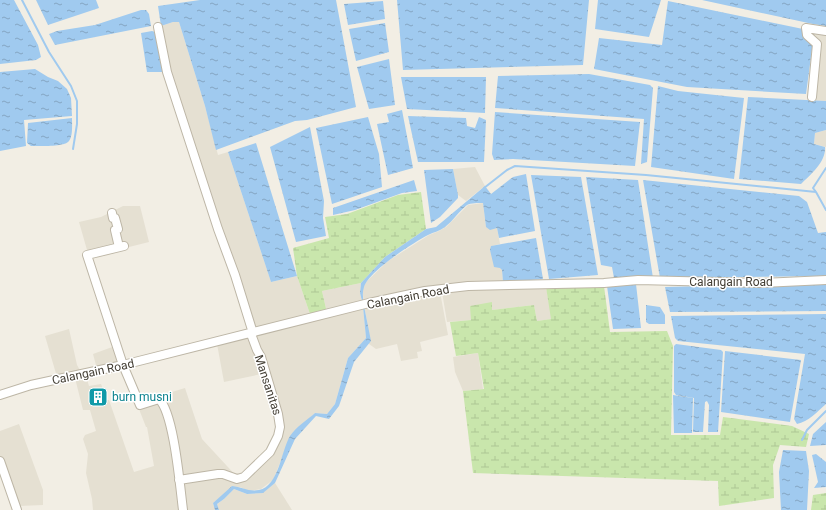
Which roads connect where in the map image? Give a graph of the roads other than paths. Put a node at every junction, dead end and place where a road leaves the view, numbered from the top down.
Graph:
1 (158, 27) dead end
2 (826, 31) edge
3 (812, 96) dead end
4 (112, 213) dead end
5 (826, 280) edge
6 (252, 333) junction
7 (123, 365) junction
8 (0, 395) edge
9 (0, 461) edge
10 (179, 480) junction
11 (17, 510) edge
12 (183, 510) edge

1 - 6 street
2 - 3 street
4 - 7 street
5 - 6 street, Calangain Road
6 - 7 street, Calangain Road
6 - 10 street, Mansanitas
7 - 8 street, Calangain Road
7 - 10 street
9 - 11 street
10 - 12 street

